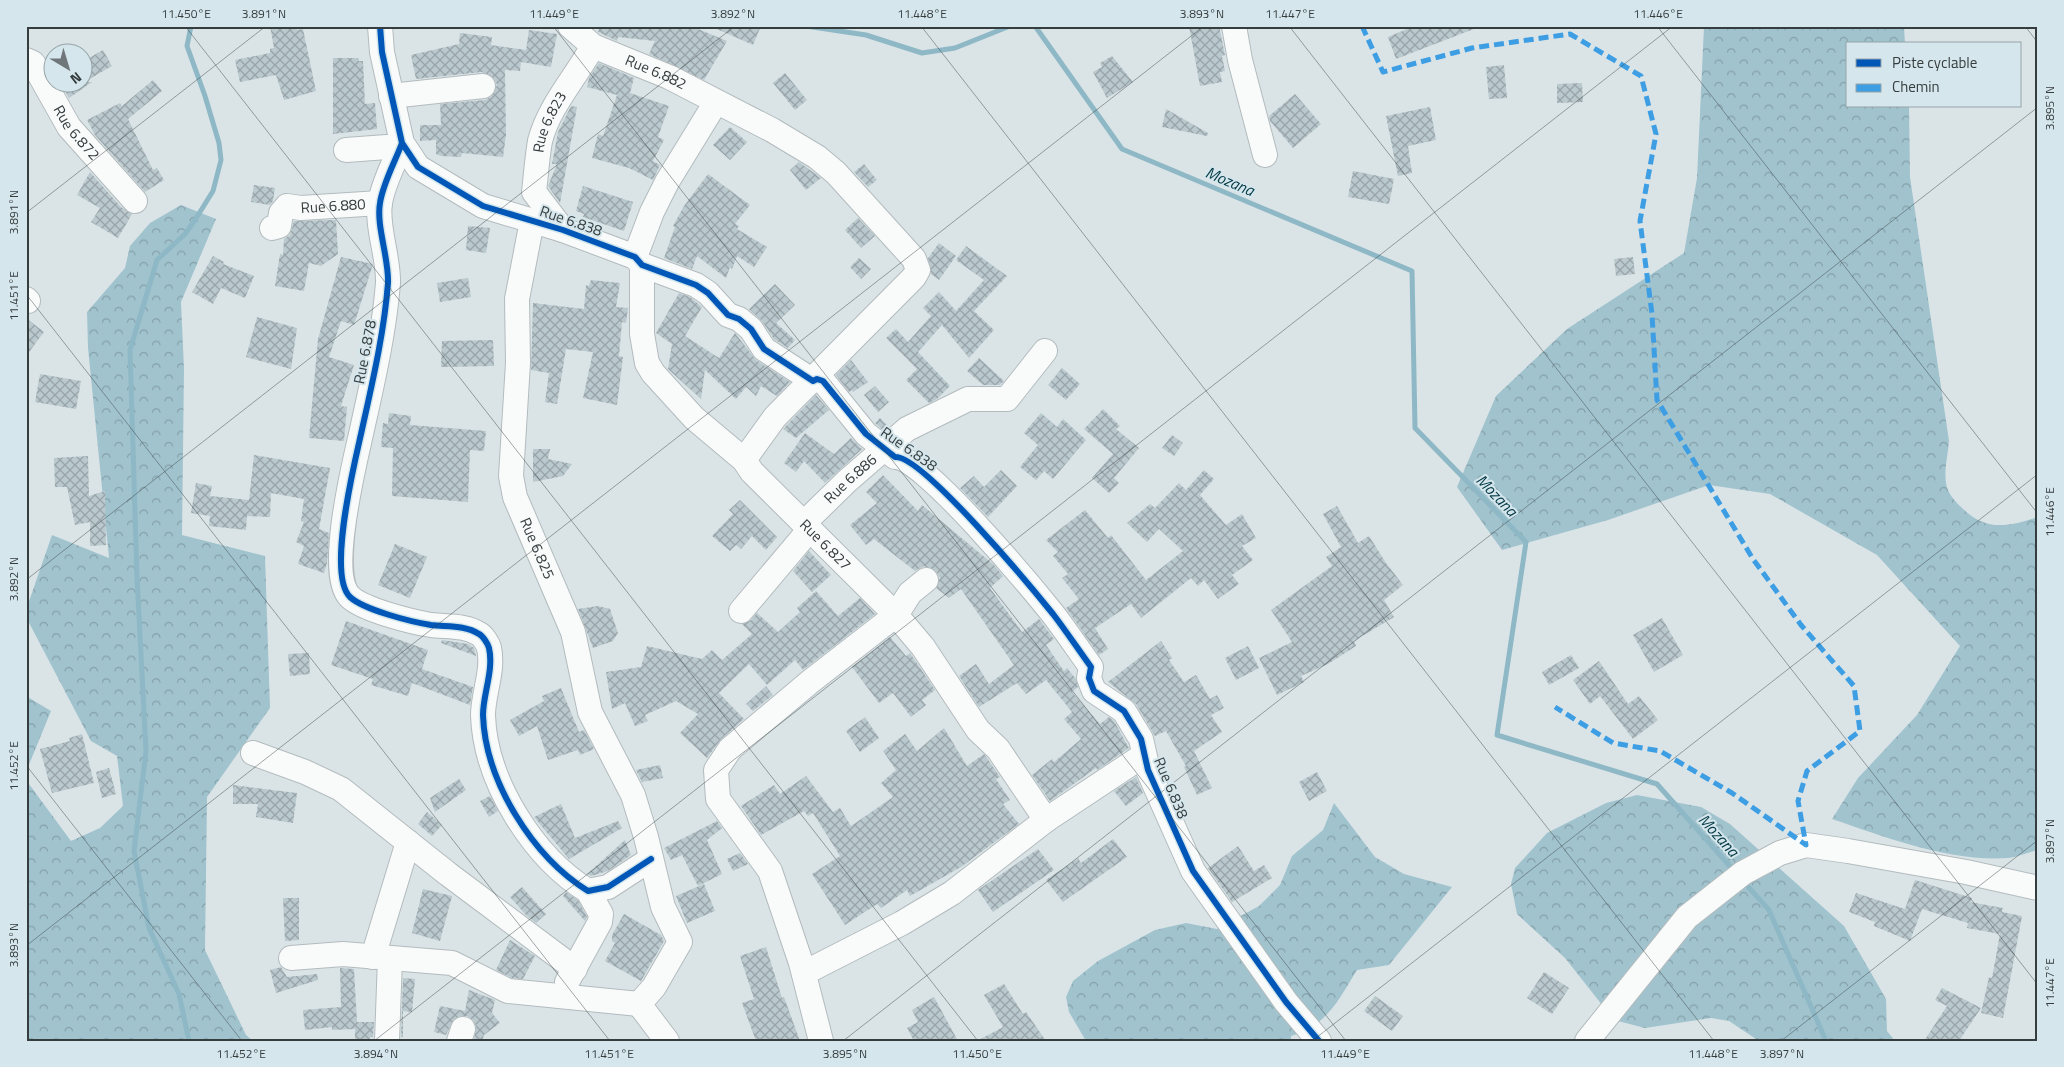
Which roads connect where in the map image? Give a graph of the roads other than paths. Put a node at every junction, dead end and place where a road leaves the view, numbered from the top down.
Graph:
1 (380, 26) edge
2 (1234, 26) edge
3 (580, 32) edge
4 (26, 60) edge
5 (483, 86) dead end
6 (391, 96) junction
7 (716, 102) junction
8 (401, 146) junction
9 (346, 150) dead end
10 (1266, 155) dead end
11 (135, 201) dead end
12 (380, 203) junction
13 (532, 221) junction
14 (272, 228) dead end
15 (562, 230) junction
16 (639, 261) junction
17 (1045, 351) dead end
18 (813, 381) junction
19 (883, 449) junction
20 (744, 460) junction
21 (807, 526) junction
22 (926, 580) dead end
23 (742, 611) dead end
24 (896, 615) junction
25 (253, 753) dead end
26 (1144, 755) junction
27 (1046, 820) junction
28 (408, 842) junction
29 (651, 860) junction
30 (2038, 888) edge
31 (588, 892) junction
32 (382, 957) junction
33 (291, 958) dead end
34 (576, 969) junction
35 (804, 973) junction
36 (559, 994) junction
37 (639, 1004) junction
38 (387, 1041) edge
39 (667, 1041) edge
40 (822, 1041) edge
41 (1319, 1041) edge
42 (1587, 1041) edge

1 - 6 street, Rue 6.838
2 - 10 street
3 - 7 street, Rue 6.882
3 - 15 street, Rue 6.823
4 - 11 street, Rue 6.872
5 - 6 street
6 - 8 street, Rue 6.838
7 - 16 street
7 - 18 street, Rue 6.882
8 - 9 street
8 - 12 street, Rue 6.878
8 - 13 street, Rue 6.838
12 - 14 street, Rue 6.880
12 - 31 street, Rue 6.878
13 - 15 street, Rue 6.838
13 - 29 street, Rue 6.825
15 - 16 street, Rue 6.838
16 - 18 street, Rue 6.838
16 - 20 street, Rue 6.827
17 - 19 street, Rue 6.886
18 - 19 street, Rue 6.838
18 - 20 street
19 - 21 street, Rue 6.886
19 - 26 street, Rue 6.838
20 - 21 street, Rue 6.827
21 - 23 street, Rue 6.886
21 - 24 street, Rue 6.827
22 - 24 street
24 - 27 street, Rue 6.827
24 - 35 street
25 - 28 street
26 - 27 street
26 - 41 street, Rue 6.838
27 - 35 street
28 - 32 street
28 - 34 street
29 - 31 street
29 - 37 street, Rue 6.825
30 - 42 street
31 - 34 street
32 - 33 street
32 - 36 street
32 - 38 street
34 - 36 street
35 - 40 street
36 - 37 street
37 - 39 street

